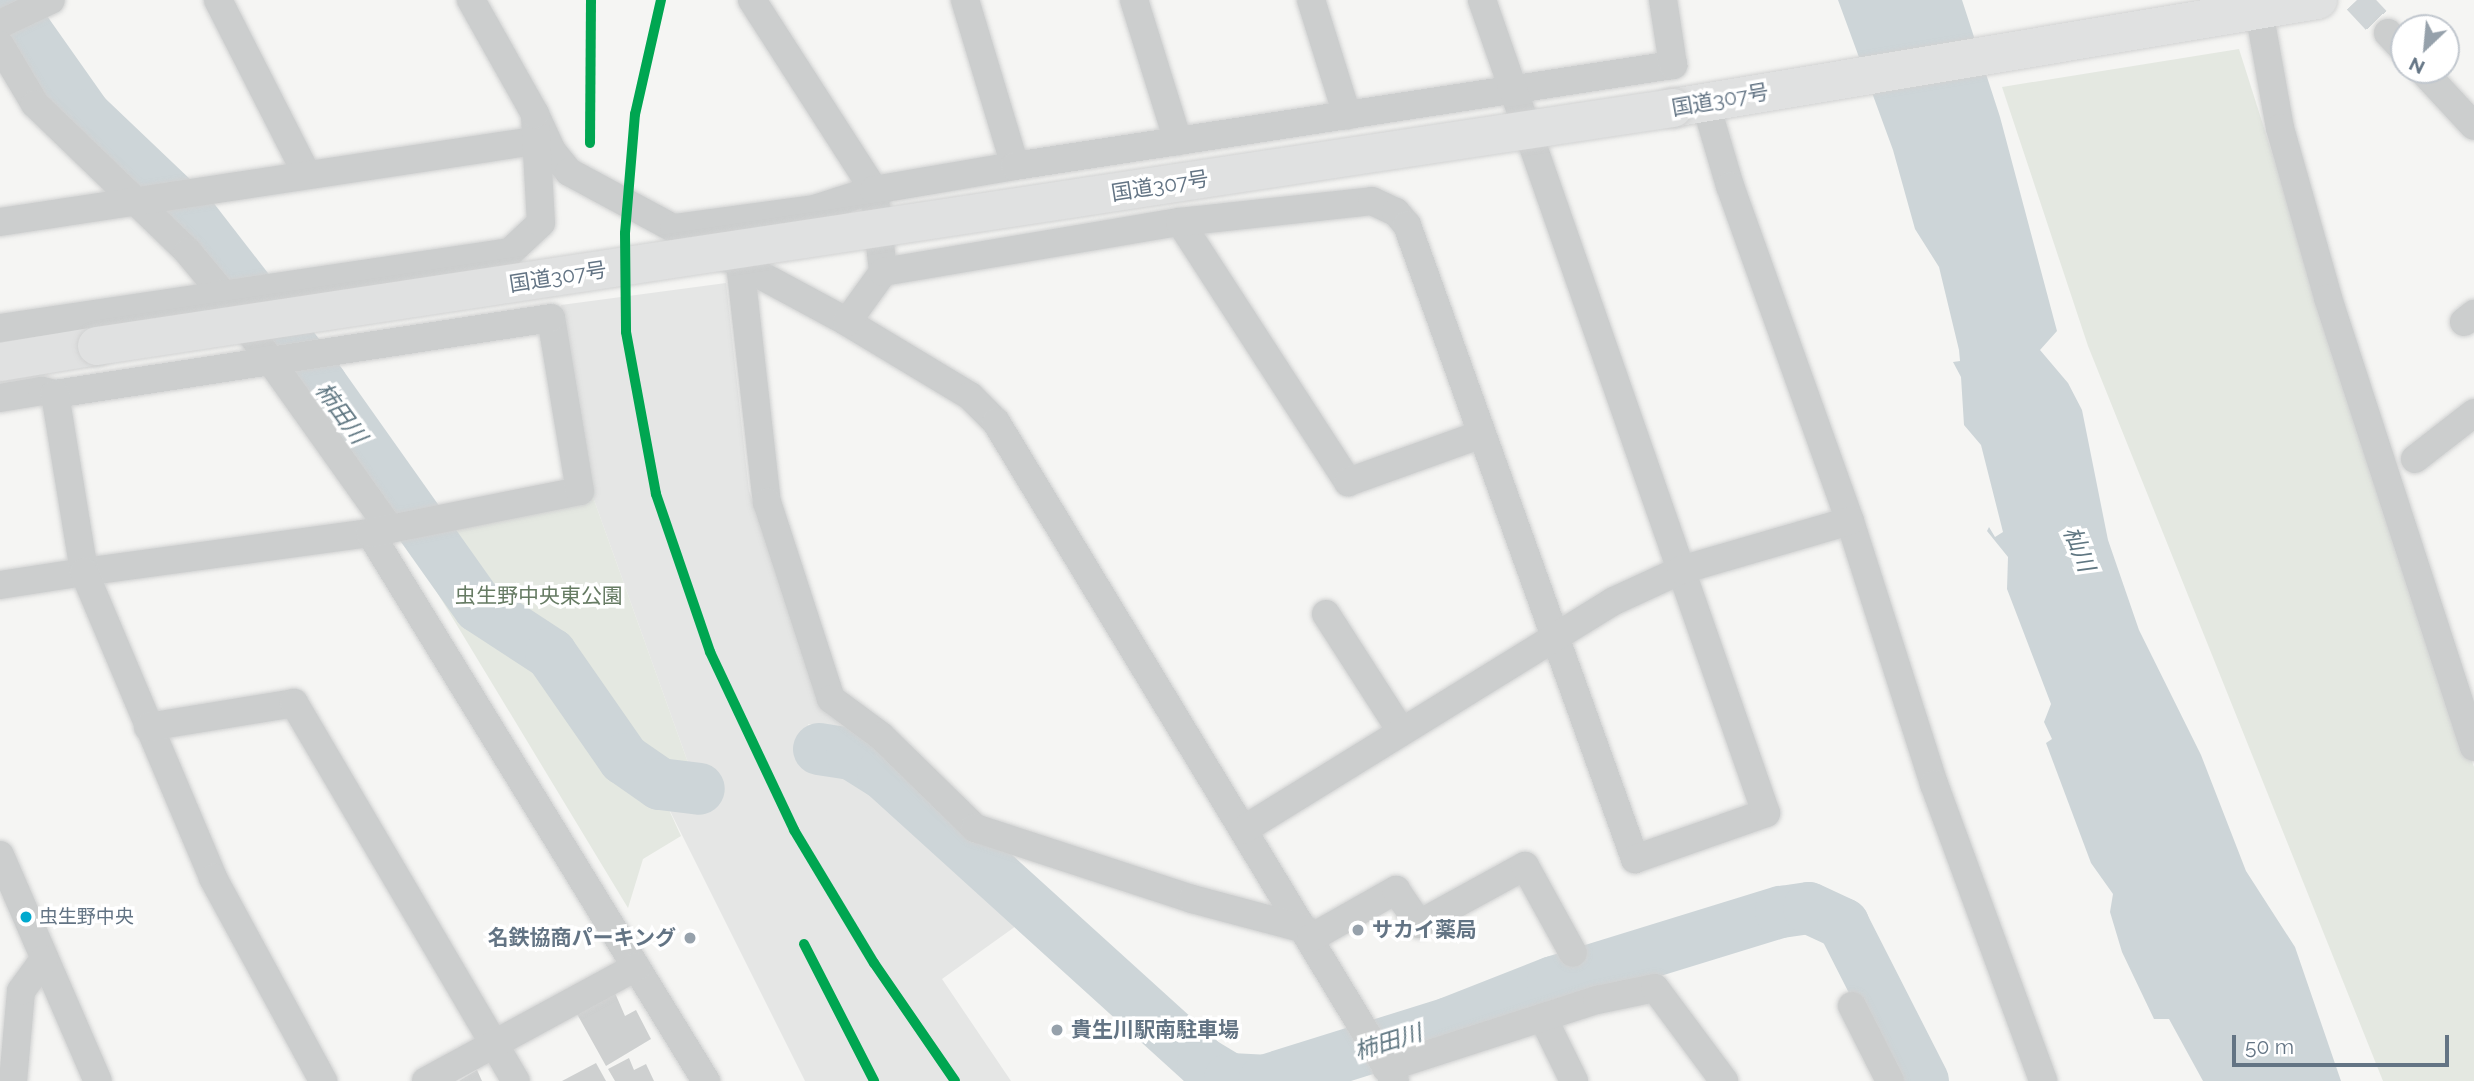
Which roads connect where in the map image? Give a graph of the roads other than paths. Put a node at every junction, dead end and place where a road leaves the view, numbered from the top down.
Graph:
1 (218, 0) edge
2 (471, 0) edge
3 (752, 0) edge
4 (965, 0) edge
5 (1135, 0) edge
6 (1311, 0) edge
7 (1482, 0) edge
8 (1662, 0) edge
9 (2318, 0) edge
10 (40, 5) edge
11 (2250, 8) edge
12 (0, 24) edge
13 (0, 45) edge
14 (2435, 84) edge
15 (1512, 91) junction
16 (1690, 106) junction
17 (1347, 115) junction
18 (2474, 126) edge
19 (534, 128) junction
20 (1178, 141) junction
21 (1014, 166) junction
22 (306, 173) junction
23 (874, 190) junction
24 (141, 200) junction
25 (0, 222) edge
26 (1180, 222) junction
27 (674, 228) junction
28 (740, 263) junction
29 (883, 272) junction
30 (227, 293) junction
31 (847, 323) junction
32 (0, 328) edge
33 (0, 362) edge
34 (273, 362) junction
35 (55, 394) junction
36 (0, 398) edge
37 (2474, 413) edge
38 (1482, 434) junction
39 (2415, 459) dead end
40 (1850, 521) junction
41 (384, 530) junction
42 (1681, 570) junction
43 (84, 572) junction
44 (0, 585) edge
45 (1326, 614) dead end
46 (1553, 637) junction
47 (148, 727) junction
48 (1401, 732) junction
49 (2474, 747) edge
50 (1243, 830) junction
51 (0, 855) edge
52 (1308, 934) junction
53 (1573, 953) dead end
54 (44, 959) junction
55 (636, 967) junction
56 (1852, 1006) dead end
57 (1544, 1020) junction
58 (494, 1044) junction
59 (1381, 1059) edge
60 (13, 1081) edge
61 (98, 1081) edge
62 (323, 1081) edge
63 (426, 1081) edge
64 (516, 1081) edge
65 (706, 1081) edge
66 (1574, 1081) edge
67 (1724, 1081) edge
68 (1890, 1081) edge
69 (2043, 1081) edge

1 - 22 street
2 - 19 street
3 - 23 street
4 - 21 street
5 - 20 street
6 - 17 street
7 - 15 street
8 - 15 street
9 - 11 highway, 国道307号
10 - 12 street
11 - 16 highway, 国道307号
11 - 49 street
13 - 24 street
14 - 18 street
15 - 17 street
15 - 42 street
16 - 33 highway, 国道307号, bridge
16 - 40 street
17 - 20 street
19 - 22 street
19 - 27 street
19 - 30 street
20 - 21 street
21 - 23 street
22 - 24 street
23 - 27 street
23 - 29 street
24 - 25 street
24 - 30 street
26 - 29 street
26 - 38 street
26 - 38 street
27 - 28 street
28 - 31 street
28 - 52 street
29 - 31 street
30 - 32 street
30 - 34 street
31 - 50 street
34 - 35 street
34 - 41 street
34 - 41 street
35 - 36 street
35 - 43 street
37 - 39 street
38 - 46 street
40 - 42 street
40 - 69 street
41 - 43 street
41 - 55 street
42 - 46 street
42 - 46 street
43 - 44 street
43 - 47 street
45 - 48 street
46 - 48 street
47 - 58 street
47 - 62 street
48 - 50 street
50 - 52 street
51 - 54 street
52 - 53 street
52 - 59 street
54 - 60 street
54 - 61 street
55 - 58 street
55 - 65 street
56 - 68 street
57 - 59 street
57 - 66 street
57 - 67 street
58 - 63 street
58 - 64 street

